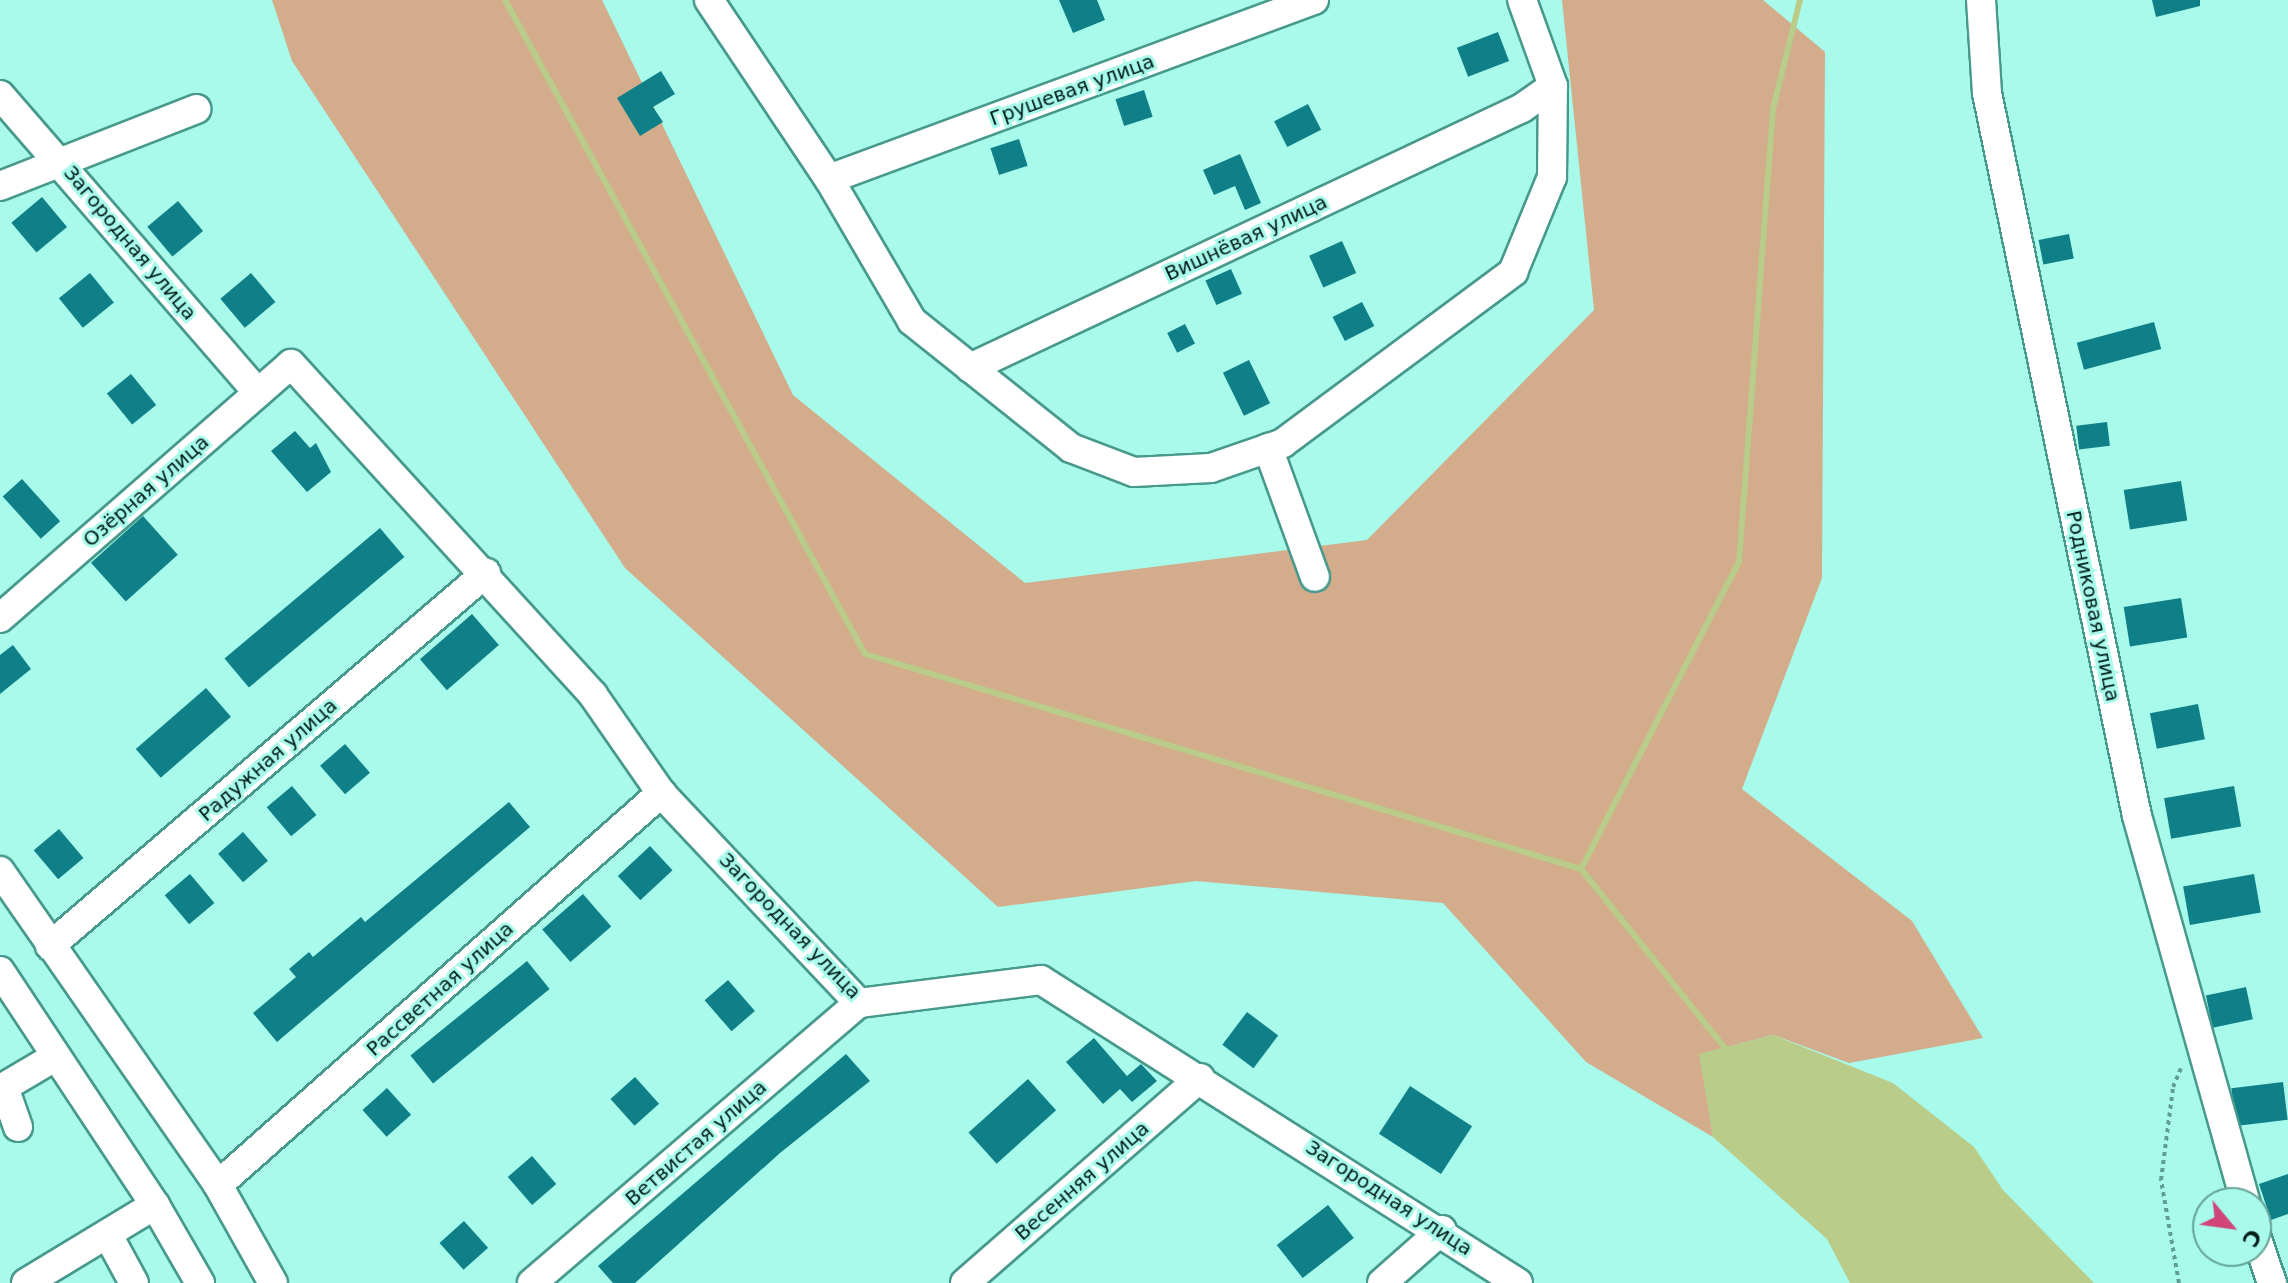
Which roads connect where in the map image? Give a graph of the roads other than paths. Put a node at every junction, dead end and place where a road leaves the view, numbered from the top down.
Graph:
1 (709, 0) edge
2 (1314, 0) edge
3 (1522, 0) edge
4 (1981, 0) edge
5 (1553, 86) junction
6 (0, 95) edge
7 (196, 109) dead end
8 (61, 162) junction
9 (829, 179) junction
10 (0, 186) edge
11 (291, 364) joint
12 (970, 368) junction
13 (258, 393) junction
14 (1268, 448) junction
15 (486, 573) junction
16 (1315, 577) dead end
17 (0, 618) edge
18 (661, 793) junction
19 (0, 871) edge
20 (50, 946) junction
21 (0, 971) edge
22 (859, 1003) junction
23 (53, 1058) junction
24 (1200, 1078) junction
25 (18, 1127) dead end
26 (218, 1185) junction
27 (2241, 1187) edge
28 (155, 1205) junction
29 (1442, 1230) junction
30 (109, 1237) junction
31 (26, 1283) edge
32 (134, 1283) edge
33 (200, 1283) edge
34 (273, 1283) edge
35 (532, 1283) edge
36 (965, 1283) edge
37 (1382, 1283) edge
38 (1518, 1283) edge

1 - 9 street
2 - 9 street, Грушевая улица
3 - 5 street
4 - 27 street, Родниковая улица
5 - 12 street, Вишнёвая улица
5 - 14 street
6 - 8 street, Загородная улица
7 - 8 street
8 - 10 street
8 - 13 street, Загородная улица
9 - 12 street
11 - 13 street, Озёрная улица
11 - 15 street, Загородная улица
12 - 14 street
13 - 17 street, Озёрная улица
14 - 16 street
15 - 18 street, Загородная улица
15 - 20 street, Радужная улица
18 - 22 street, Загородная улица
18 - 26 street, Рассветная улица
19 - 20 street
20 - 26 street
21 - 23 street
22 - 24 street, Загородная улица
22 - 35 street, Ветвистая улица
23 - 25 street
23 - 28 street
24 - 29 street, Загородная улица
24 - 36 street, Весенняя улица
26 - 34 street
28 - 30 street
28 - 33 street
29 - 37 street
29 - 38 street, Загородная улица
30 - 31 street
30 - 32 street

